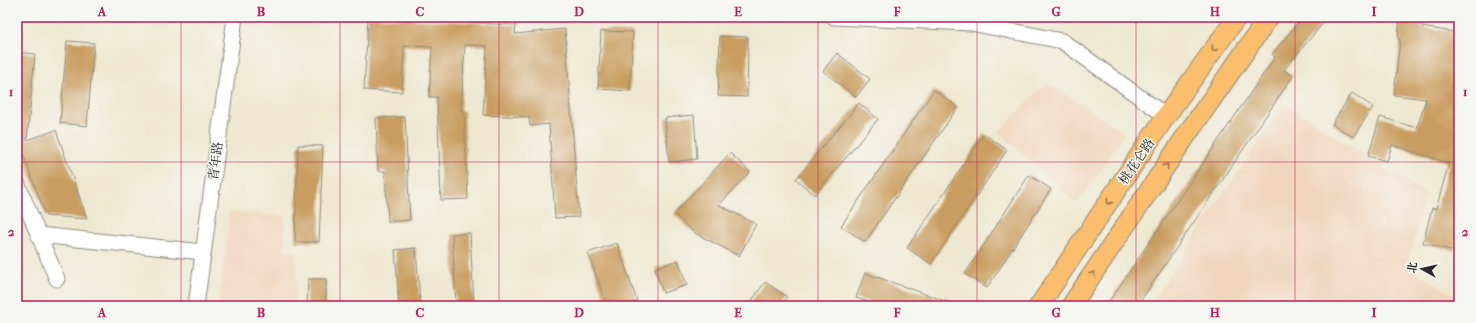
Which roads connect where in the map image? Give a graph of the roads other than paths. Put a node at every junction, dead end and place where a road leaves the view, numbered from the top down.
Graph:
1 (235, 17) edge
2 (834, 17) edge
3 (1237, 17) edge
4 (1269, 17) edge
5 (1166, 116) junction
6 (17, 183) edge
7 (39, 236) junction
8 (203, 252) junction
9 (57, 279) dead end
10 (196, 306) edge
11 (1039, 306) edge
12 (1071, 306) edge

1 - 8 street, 青年路
2 - 5 street
3 -> 5 main road, 桃花仑路
12 -> 4 main road
5 -> 11 main road, 桃花仑路
6 - 7 street
7 - 8 street
7 - 9 street
8 - 10 street, 青年路

